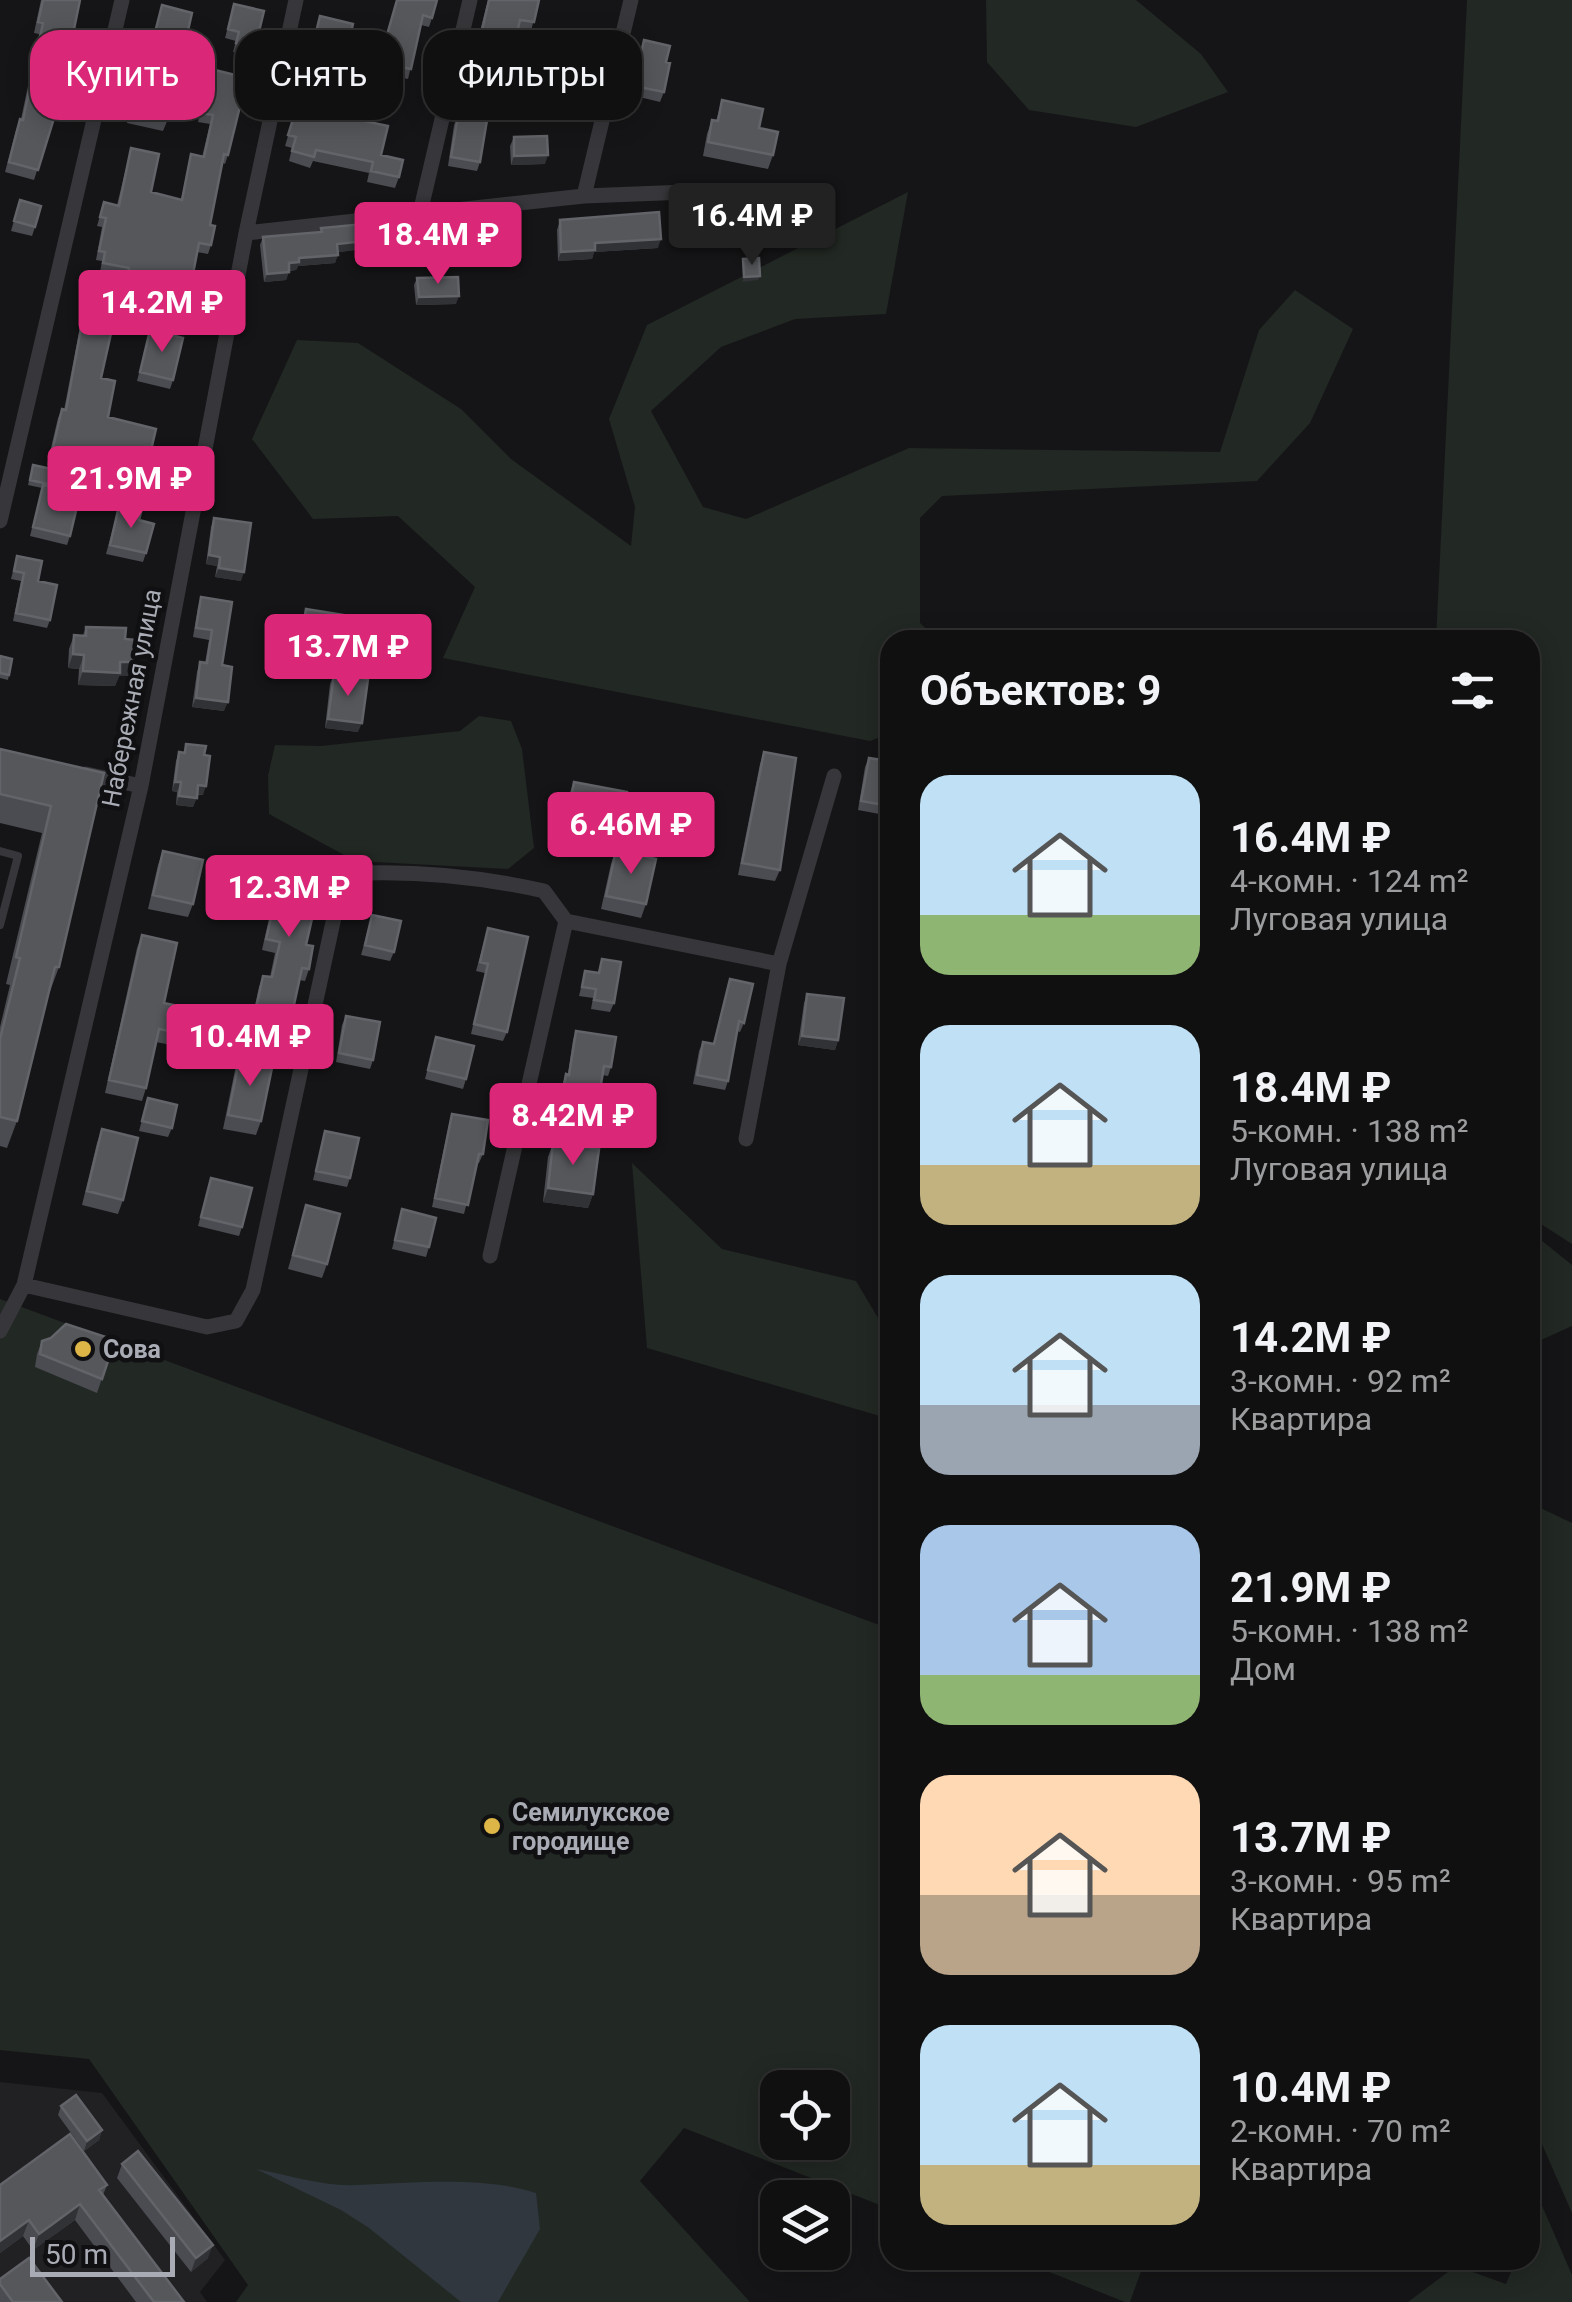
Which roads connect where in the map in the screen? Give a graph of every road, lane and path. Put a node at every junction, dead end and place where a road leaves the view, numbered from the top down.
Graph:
1 (122, 0) edge
2 (296, 0) edge
3 (470, 0) edge
4 (631, 0) edge
5 (688, 192) dead end
6 (584, 196) junction
7 (420, 213) junction
8 (246, 233) junction
9 (0, 521) edge
10 (70, 770) edge
11 (834, 776) dead end
12 (141, 786) junction
13 (0, 851) edge
14 (566, 920) junction
15 (0, 925) edge
16 (779, 964) junction
17 (746, 1139) dead end
18 (490, 1256) dead end
19 (24, 1285) junction
20 (0, 1331) edge

1 - 9 street
2 - 8 street, Набережная улица
3 - 7 street
4 - 6 street
5 - 6 street
6 - 7 street
7 - 8 street
8 - 12 street, Набережная улица
10 - 12 street
11 - 16 street
12 - 19 street, Набережная улица
13 - 15 lane
14 - 16 street
14 - 18 street
14 - 19 street
16 - 17 street
19 - 20 street, Набережная улица

